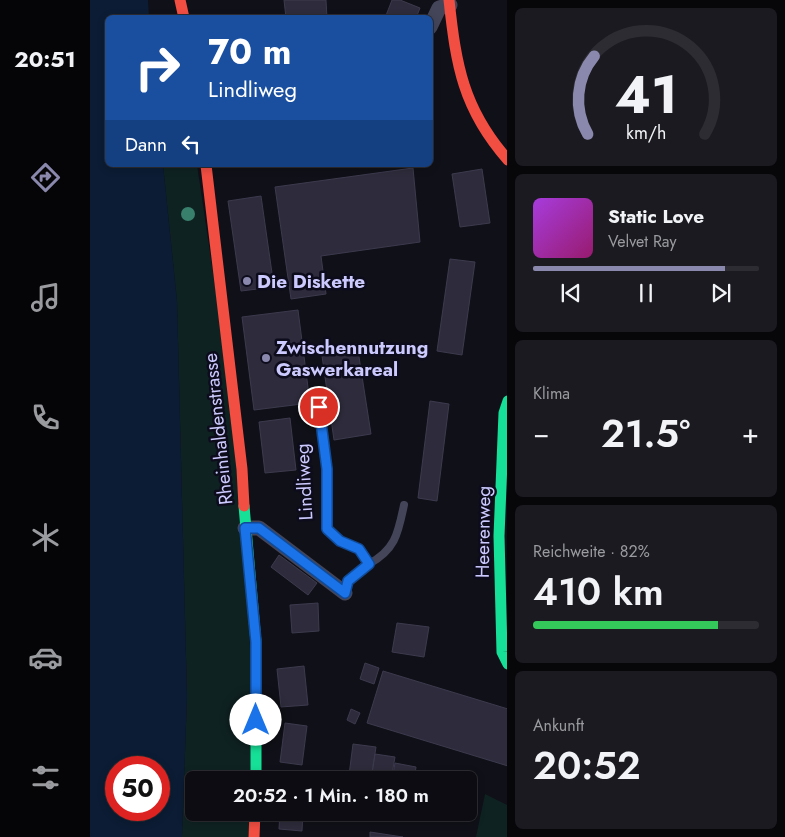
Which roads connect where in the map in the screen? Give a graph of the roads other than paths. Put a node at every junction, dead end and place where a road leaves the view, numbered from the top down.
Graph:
1 (180, 0) edge
2 (449, 2) edge
3 (183, 15) edge
4 (433, 21) edge
5 (507, 159) edge
6 (206, 167) edge
7 (507, 404) edge
8 (319, 407) dead end
9 (404, 505) dead end
10 (245, 528) junction
11 (369, 564) junction
12 (345, 593) joint
13 (507, 662) edge
14 (256, 771) edge
15 (255, 821) edge
16 (254, 837) edge

1 - 3 main road
2 - 4 street
2 - 5 main road
6 - 10 main road, Rheinhaldenstrasse
7 - 13 main road, Heerenweg
8 - 11 lane, Lindliweg
9 - 11 lane, Lindliweg
10 - 12 street, Lindliweg
10 - 14 main road, Rheinhaldenstrasse
11 - 12 lane, Lindliweg
15 - 16 main road

